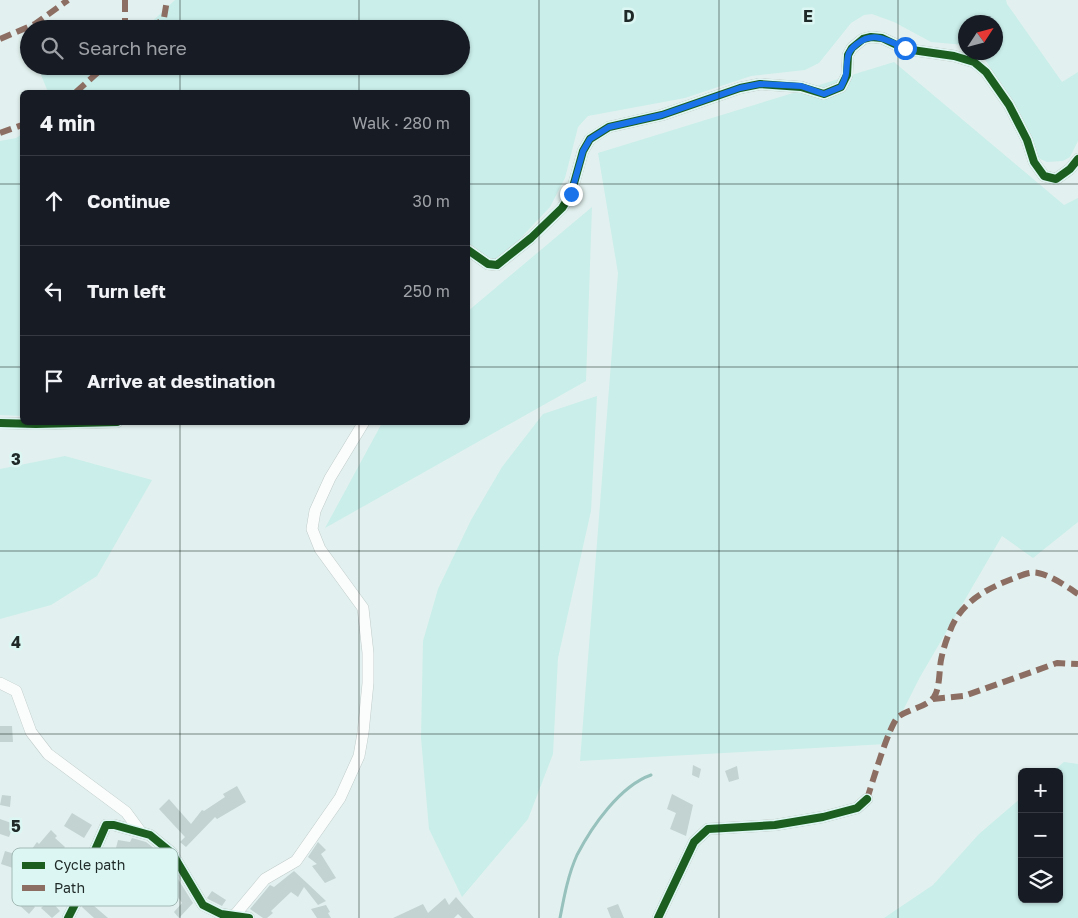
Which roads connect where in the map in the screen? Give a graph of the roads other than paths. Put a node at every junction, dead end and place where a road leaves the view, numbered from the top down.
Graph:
1 (1078, 159) edge
2 (470, 251) edge
3 (0, 423) edge
4 (20, 424) edge
5 (362, 425) edge
6 (0, 683) edge
7 (868, 799) dead end
8 (140, 831) junction
9 (96, 848) edge
10 (166, 848) edge
11 (178, 863) edge
12 (74, 906) edge
13 (234, 916) junction
14 (68, 918) edge
15 (249, 918) edge
16 (658, 918) edge

1 - 2 street
3 - 4 street
5 - 13 street
6 - 8 street
7 - 16 street
8 - 9 street
8 - 10 street
11 - 13 street
12 - 14 street
13 - 15 street

